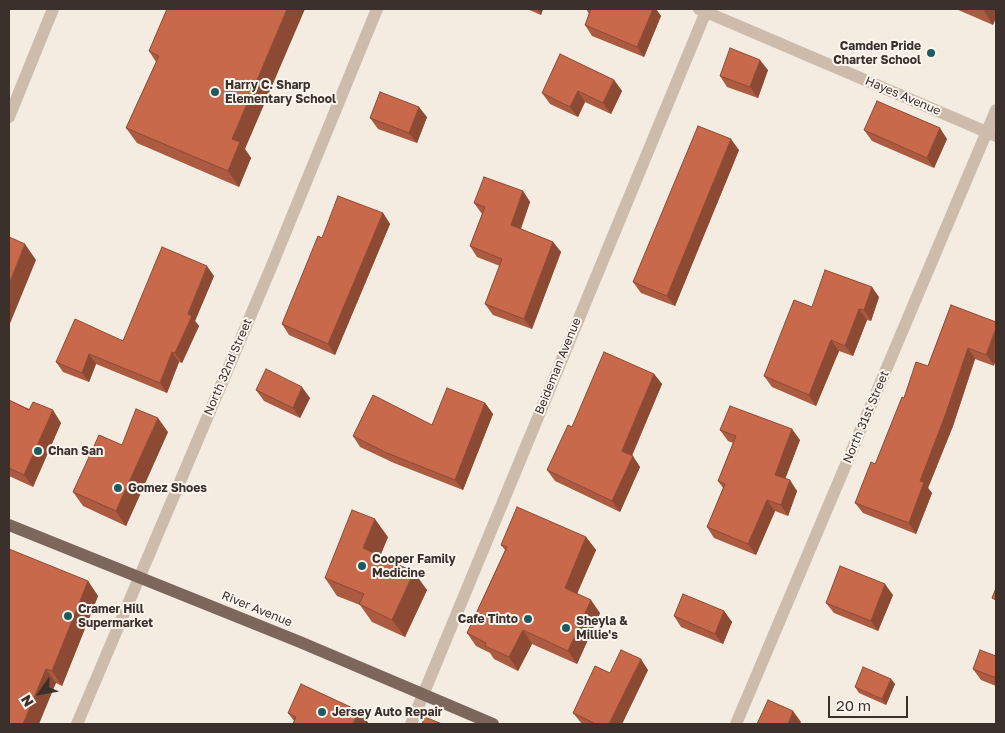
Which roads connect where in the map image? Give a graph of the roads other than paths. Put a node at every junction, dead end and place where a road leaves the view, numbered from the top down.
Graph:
1 (53, 9) edge
2 (377, 9) edge
3 (704, 10) edge
4 (996, 110) edge
5 (9, 117) edge
6 (991, 134) edge
7 (9, 525) edge
8 (139, 577) junction
9 (424, 694) junction
10 (78, 724) edge
11 (411, 724) edge
12 (493, 724) edge
13 (736, 724) edge

1 - 5 street
2 - 8 street, North 32nd Street
3 - 6 street, Hayes Avenue
3 - 9 street, Beideman Avenue
4 - 6 street, North 31st Street
6 - 13 street, North 31st Street
7 - 8 main road, River Avenue
8 - 9 main road, River Avenue
8 - 10 street, North 32nd Street
9 - 11 street, Beideman Avenue
9 - 12 main road, River Avenue

